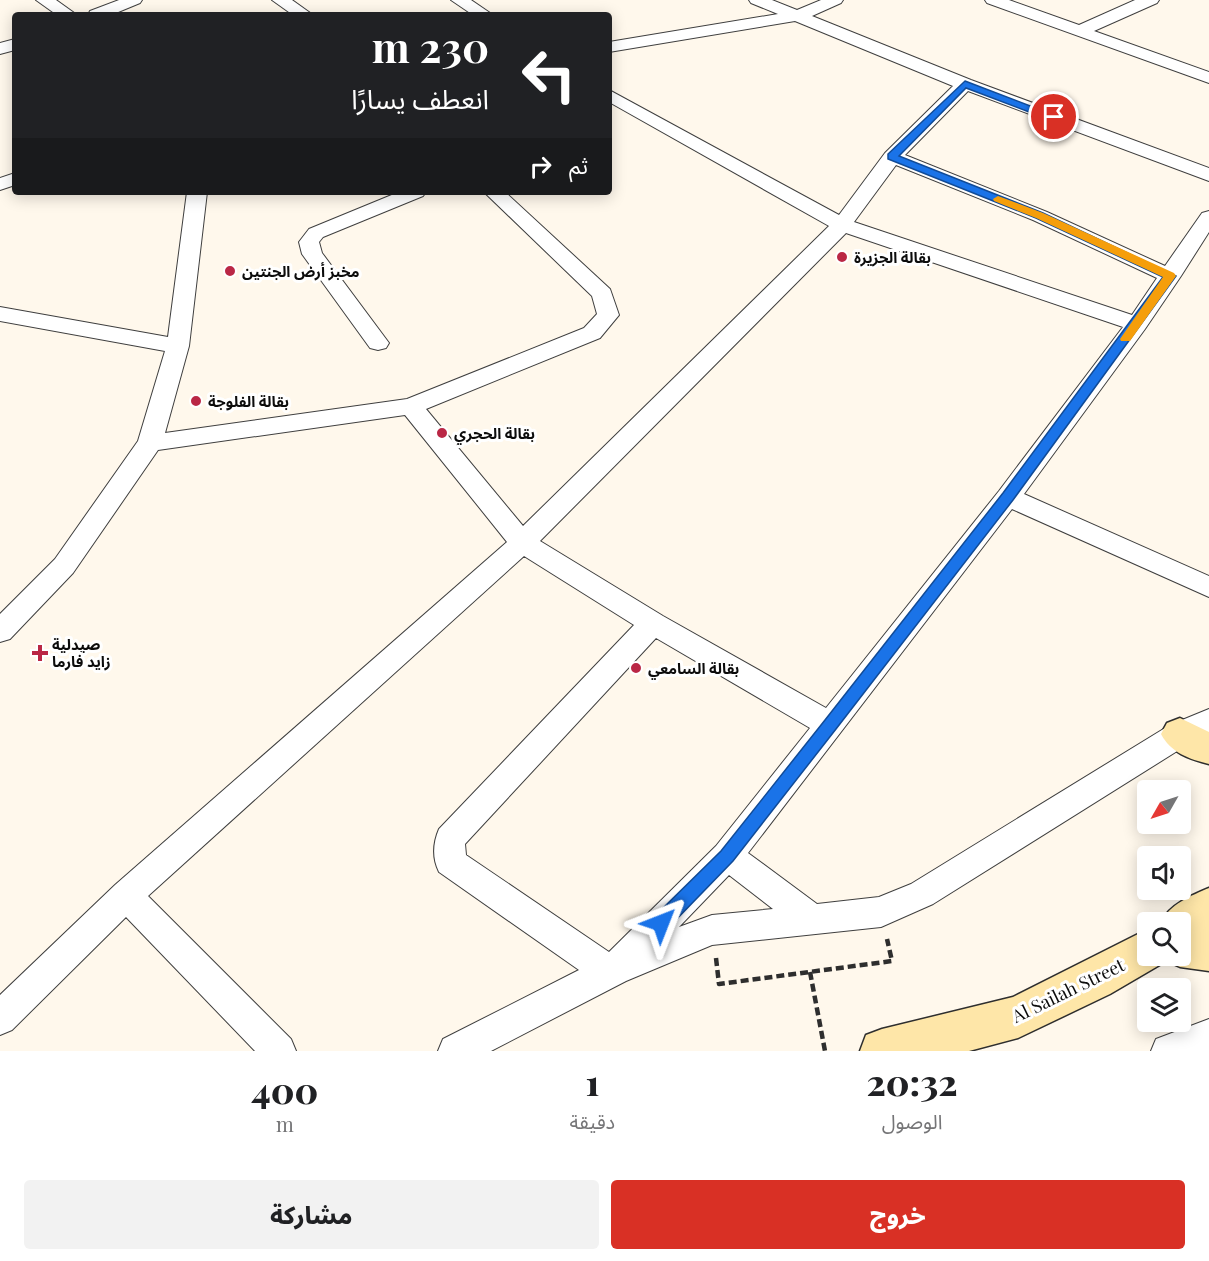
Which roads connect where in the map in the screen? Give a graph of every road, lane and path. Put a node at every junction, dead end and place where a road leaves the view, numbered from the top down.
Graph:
1 (44, 0) edge
2 (134, 0) edge
3 (280, 0) edge
4 (459, 0) edge
5 (757, 0) edge
6 (835, 0) edge
7 (993, 0) edge
8 (1151, 0) edge
9 (778, 8) junction
10 (798, 8) edge
11 (64, 12) edge
12 (104, 12) edge
13 (300, 12) edge
14 (480, 12) edge
15 (1080, 31) junction
16 (612, 35) edge
17 (612, 46) edge
18 (1209, 78) edge
19 (965, 84) junction
20 (614, 103) edge
21 (892, 156) junction
22 (1209, 175) edge
23 (197, 195) edge
24 (409, 195) edge
25 (497, 195) edge
26 (1209, 217) edge
27 (843, 225) junction
28 (1170, 276) junction
29 (0, 314) edge
30 (1137, 324) junction
31 (378, 343) dead end
32 (178, 346) junction
33 (411, 406) junction
34 (150, 443) junction
35 (1008, 497) junction
36 (522, 543) junction
37 (1209, 587) edge
38 (653, 622) junction
39 (0, 631) edge
40 (831, 725) junction
41 (1199, 734) edge
42 (727, 856) junction
43 (126, 895) junction
44 (1209, 907) edge
45 (812, 919) junction
46 (1191, 919) edge
47 (1191, 949) edge
48 (1209, 951) edge
49 (1137, 956) edge
50 (892, 961) dead end
51 (810, 972) junction
52 (611, 973) junction
53 (719, 984) dead end
54 (0, 1018) edge
55 (279, 1051) edge
56 (455, 1051) edge
57 (825, 1051) edge
58 (882, 1051) edge

1 - 11 street
2 - 12 street
3 - 13 street
4 - 14 street
5 - 9 street
6 - 10 street
7 - 15 street
8 - 15 street
9 - 10 street
9 - 16 street
10 - 17 street
10 - 19 street
15 - 18 street
19 - 21 street
19 - 22 street
20 - 27 street
21 - 27 street
21 - 28 street
23 - 32 street
24 - 31 street
25 - 33 street
26 - 28 street
27 - 30 street
27 - 36 street
28 - 30 street
29 - 32 street
30 - 35 street
32 - 34 street
33 - 34 street
33 - 36 street
34 - 39 street
35 - 37 street
35 - 40 street
36 - 38 street
36 - 43 street
38 - 40 street
38 - 52 street
40 - 42 street
41 - 45 street
42 - 45 street
42 - 52 street
43 - 54 street
43 - 55 street
44 - 46 main road
45 - 52 street
47 - 48 main road
49 - 58 main road, Al Sailah Street
50 - 51 path
51 - 53 path
51 - 57 path
52 - 56 street

